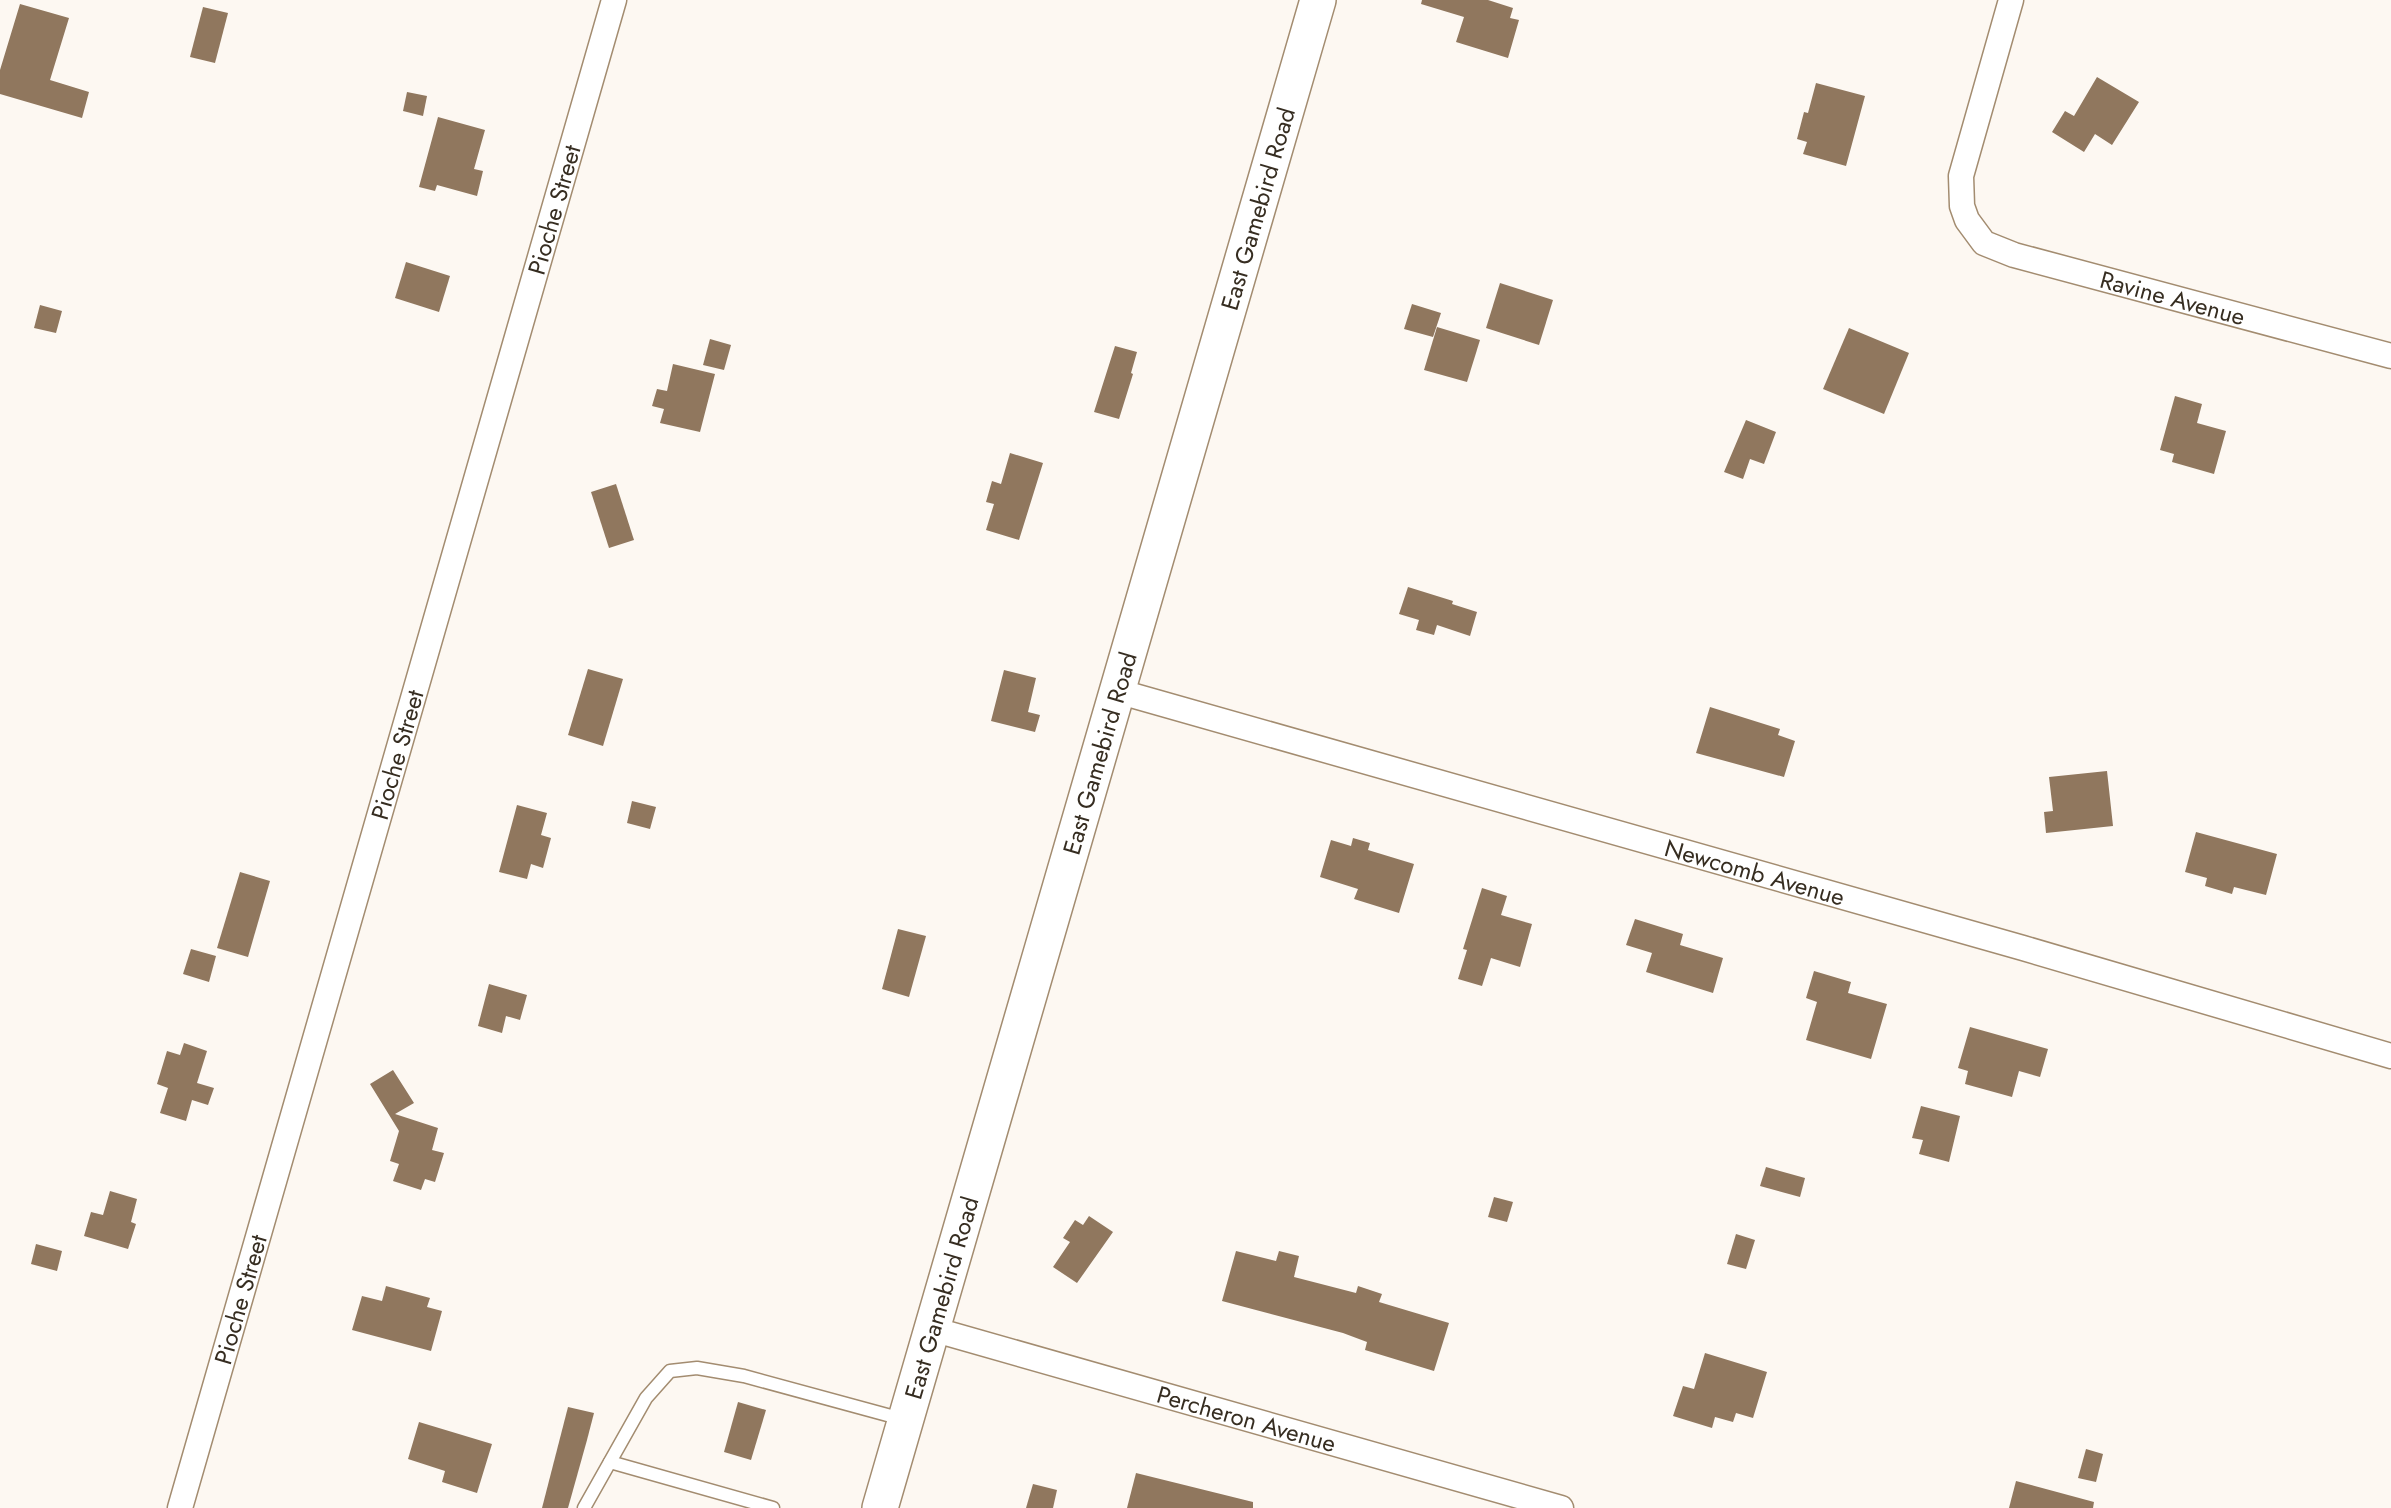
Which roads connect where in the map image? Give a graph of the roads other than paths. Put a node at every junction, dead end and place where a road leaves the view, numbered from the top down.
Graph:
1 (614, 0) edge
2 (1318, 0) edge
3 (2011, 0) edge
4 (2391, 356) edge
5 (1116, 691) junction
6 (2391, 1055) edge
7 (932, 1329) junction
8 (906, 1420) junction
9 (610, 1462) junction
10 (180, 1508) edge
11 (584, 1508) edge
12 (773, 1508) edge
13 (880, 1508) edge
14 (1561, 1508) edge

1 - 10 street, Pioche Street
2 - 5 main road, East Gamebird Road
3 - 4 street, Ravine Avenue
5 - 6 street, Newcomb Avenue
5 - 7 main road, East Gamebird Road
7 - 8 main road, East Gamebird Road
7 - 14 street, Percheron Avenue
8 - 9 lane
8 - 13 main road, East Gamebird Road
9 - 11 lane
9 - 12 lane

